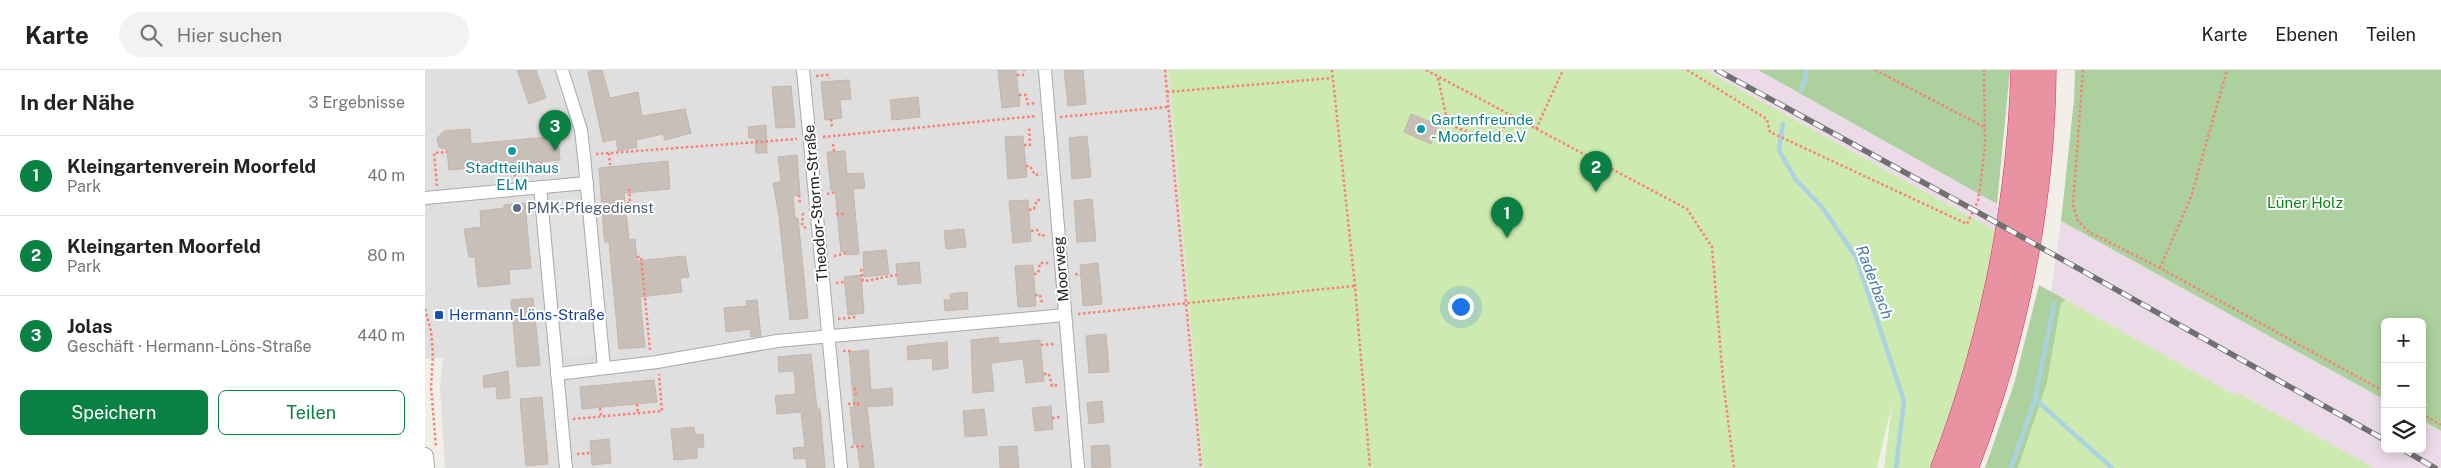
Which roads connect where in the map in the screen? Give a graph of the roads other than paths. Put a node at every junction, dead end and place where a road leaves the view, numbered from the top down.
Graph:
1 (562, 70) edge
2 (803, 70) edge
3 (1045, 70) edge
4 (2023, 70) edge
5 (2044, 70) edge
6 (587, 183) junction
7 (540, 187) junction
8 (431, 197) edge
9 (1065, 309) junction
10 (829, 336) junction
11 (604, 368) junction
12 (557, 374) junction
13 (431, 453) edge
14 (426, 468) edge
15 (566, 468) edge
16 (841, 468) edge
17 (1078, 468) edge
18 (1943, 468) edge
19 (1966, 468) edge

1 - 6 street
2 - 10 street, Theodor-Storm-Straße
3 - 9 street, Moorweg
4 - 18 highway
5 - 19 highway
6 - 7 street
6 - 11 street
7 - 8 street
7 - 12 street
9 - 10 street
9 - 17 street, Moorweg
10 - 11 street
10 - 16 street, Theodor-Storm-Straße
11 - 12 street
12 - 15 street
13 - 14 street

